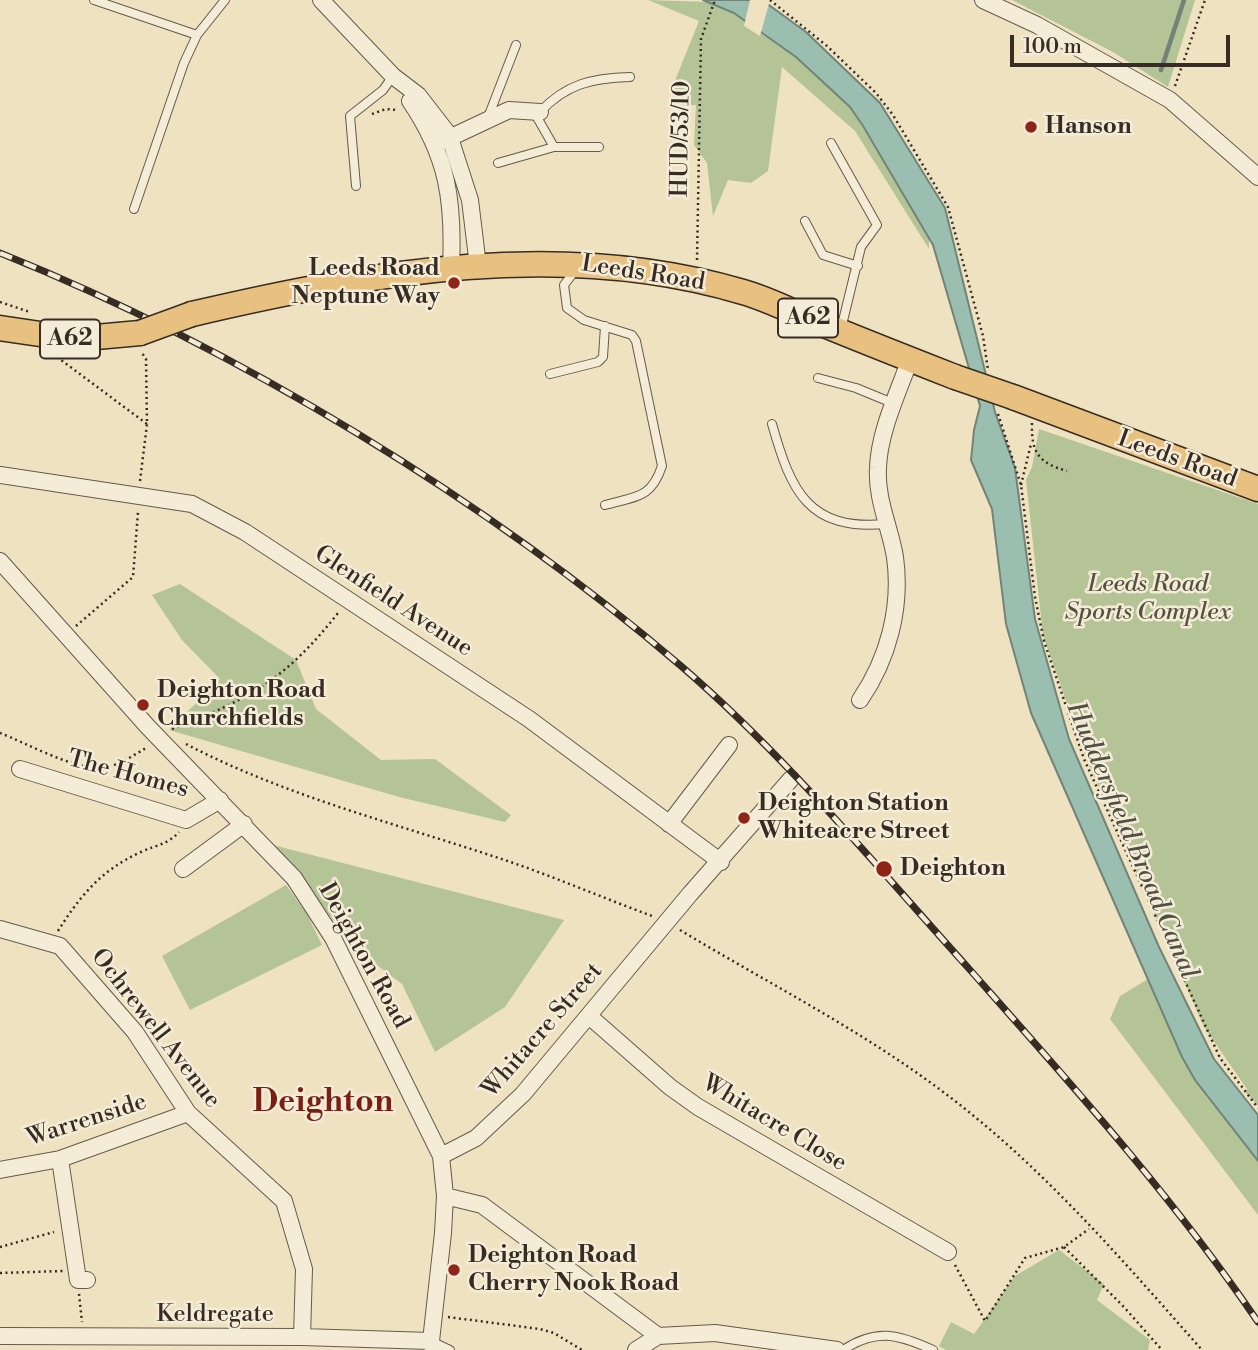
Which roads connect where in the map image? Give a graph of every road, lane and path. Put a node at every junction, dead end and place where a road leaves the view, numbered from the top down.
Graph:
1 (94, 0) edge
2 (225, 0) edge
3 (715, 0) edge
4 (770, 0) edge
5 (983, 0) edge
6 (1205, 0) edge
7 (324, 1) edge
8 (197, 35) junction
9 (516, 46) dead end
10 (393, 76) junction
11 (630, 77) dead end
12 (1170, 100) junction
13 (537, 112) junction
14 (372, 114) dead end
15 (404, 114) dead end
16 (487, 120) junction
17 (449, 135) junction
18 (831, 143) dead end
19 (554, 147) junction
20 (599, 147) dead end
21 (499, 163) dead end
22 (1258, 177) edge
23 (447, 179) junction
24 (356, 186) dead end
25 (134, 209) dead end
26 (805, 221) dead end
27 (585, 264) junction
28 (478, 266) junction
29 (858, 266) junction
30 (450, 268) junction
31 (697, 272) dead end
32 (605, 326) junction
33 (0, 328) edge
34 (840, 331) junction
35 (135, 334) junction
36 (55, 355) dead end
37 (910, 359) junction
38 (550, 374) dead end
39 (818, 379) dead end
40 (991, 379) dead end
41 (895, 404) junction
42 (1015, 405) junction
43 (147, 424) junction
44 (772, 424) dead end
45 (1032, 442) junction
46 (1067, 471) dead end
47 (0, 475) edge
48 (1021, 485) junction
49 (1258, 489) edge
50 (138, 496) junction
51 (605, 505) dead end
52 (886, 523) junction
53 (2, 569) edge
54 (340, 594) junction
55 (65, 635) junction
56 (860, 700) dead end
57 (148, 727) junction
58 (729, 745) dead end
59 (20, 769) dead end
60 (791, 779) dead end
61 (220, 800) junction
62 (186, 820) junction
63 (244, 824) junction
64 (669, 824) junction
65 (721, 862) junction
66 (183, 869) dead end
67 (0, 929) edge
68 (50, 943) junction
69 (589, 1016) junction
70 (1258, 1108) edge
71 (188, 1113) junction
72 (441, 1156) junction
73 (60, 1159) junction
74 (0, 1170) edge
75 (445, 1196) junction
76 (71, 1228) junction
77 (1090, 1228) dead end
78 (0, 1247) edge
79 (1064, 1247) junction
80 (948, 1252) joint
81 (0, 1273) edge
82 (80, 1277) junction
83 (434, 1315) junction
84 (0, 1336) edge
85 (658, 1336) junction
86 (302, 1337) junction
87 (84, 1338) junction
88 (242, 1344) edge
89 (432, 1345) edge
90 (450, 1350) edge
91 (582, 1350) edge
92 (636, 1350) edge
93 (837, 1350) edge
94 (843, 1350) edge
95 (933, 1350) edge
96 (1162, 1350) edge

1 - 8 lane
2 - 8 lane
3 - 31 path, HUD/53/10
4 - 40 path
5 - 12 street
6 - 12 path
7 - 10 street
8 - 25 lane
9 - 16 lane
10 - 17 street
10 - 23 street
10 - 24 lane
11 - 13 lane
12 - 22 street
13 - 16 street
13 - 19 lane
14 - 15 path
16 - 17 street
17 - 23 street
17 - 28 street
18 - 29 lane
19 - 20 lane
19 - 21 lane
23 - 30 street
26 - 29 lane
27 - 28 main road, Leeds Road / A62
27 - 32 lane
27 - 34 main road, Leeds Road / A62
28 - 30 main road, Leeds Road / A62
29 - 34 lane
30 - 35 main road, Leeds Road / A62, bridge
32 - 38 lane
32 - 51 lane
33 - 35 main road, Leeds Road / A62
34 - 37 main road, Leeds Road / A62
35 - 43 path
36 - 43 path
37 - 41 street
37 - 42 main road, Leeds Road / A62, bridge
39 - 41 lane
41 - 52 street
42 - 45 path
42 - 48 path
42 - 49 main road, Leeds Road / A62
43 - 50 path
44 - 52 lane
45 - 46 path
45 - 48 path
47 - 50 street, Glenfield Avenue
48 - 70 path
50 - 54 street, Glenfield Avenue
50 - 55 path
52 - 56 street
53 - 55 street, Deighton Road
54 - 57 path
54 - 64 street, Glenfield Avenue
55 - 57 street, Deighton Road
57 - 61 street, Deighton Road
58 - 64 street
59 - 62 street, The Homes
60 - 65 street
61 - 62 street, The Homes
61 - 63 street, Deighton Road
62 - 68 path
63 - 66 street
63 - 72 street, Deighton Road
64 - 65 street, Glenfield Avenue
65 - 69 street, Whitacre Street
67 - 68 street, Ochrewell Avenue
68 - 71 street, Ochrewell Avenue
69 - 72 street, Whitacre Street
69 - 80 street, Whitacre Close
71 - 73 street, Warrenside
71 - 86 street, Ochrewell Avenue
72 - 75 street, Deighton Road
73 - 74 street, Warrenside
73 - 76 street
75 - 83 street, Deighton Road
75 - 85 street
76 - 78 path
76 - 82 street
77 - 79 path
79 - 80 path
79 - 96 path
81 - 82 path
82 - 87 path
83 - 89 street, Deighton Road
83 - 91 path
84 - 87 street, Keldregate
85 - 92 street
85 - 93 street
86 - 88 street, Keldregate
86 - 89 street, Keldregate
87 - 88 street, Keldregate
89 - 90 lane
94 - 95 lane

